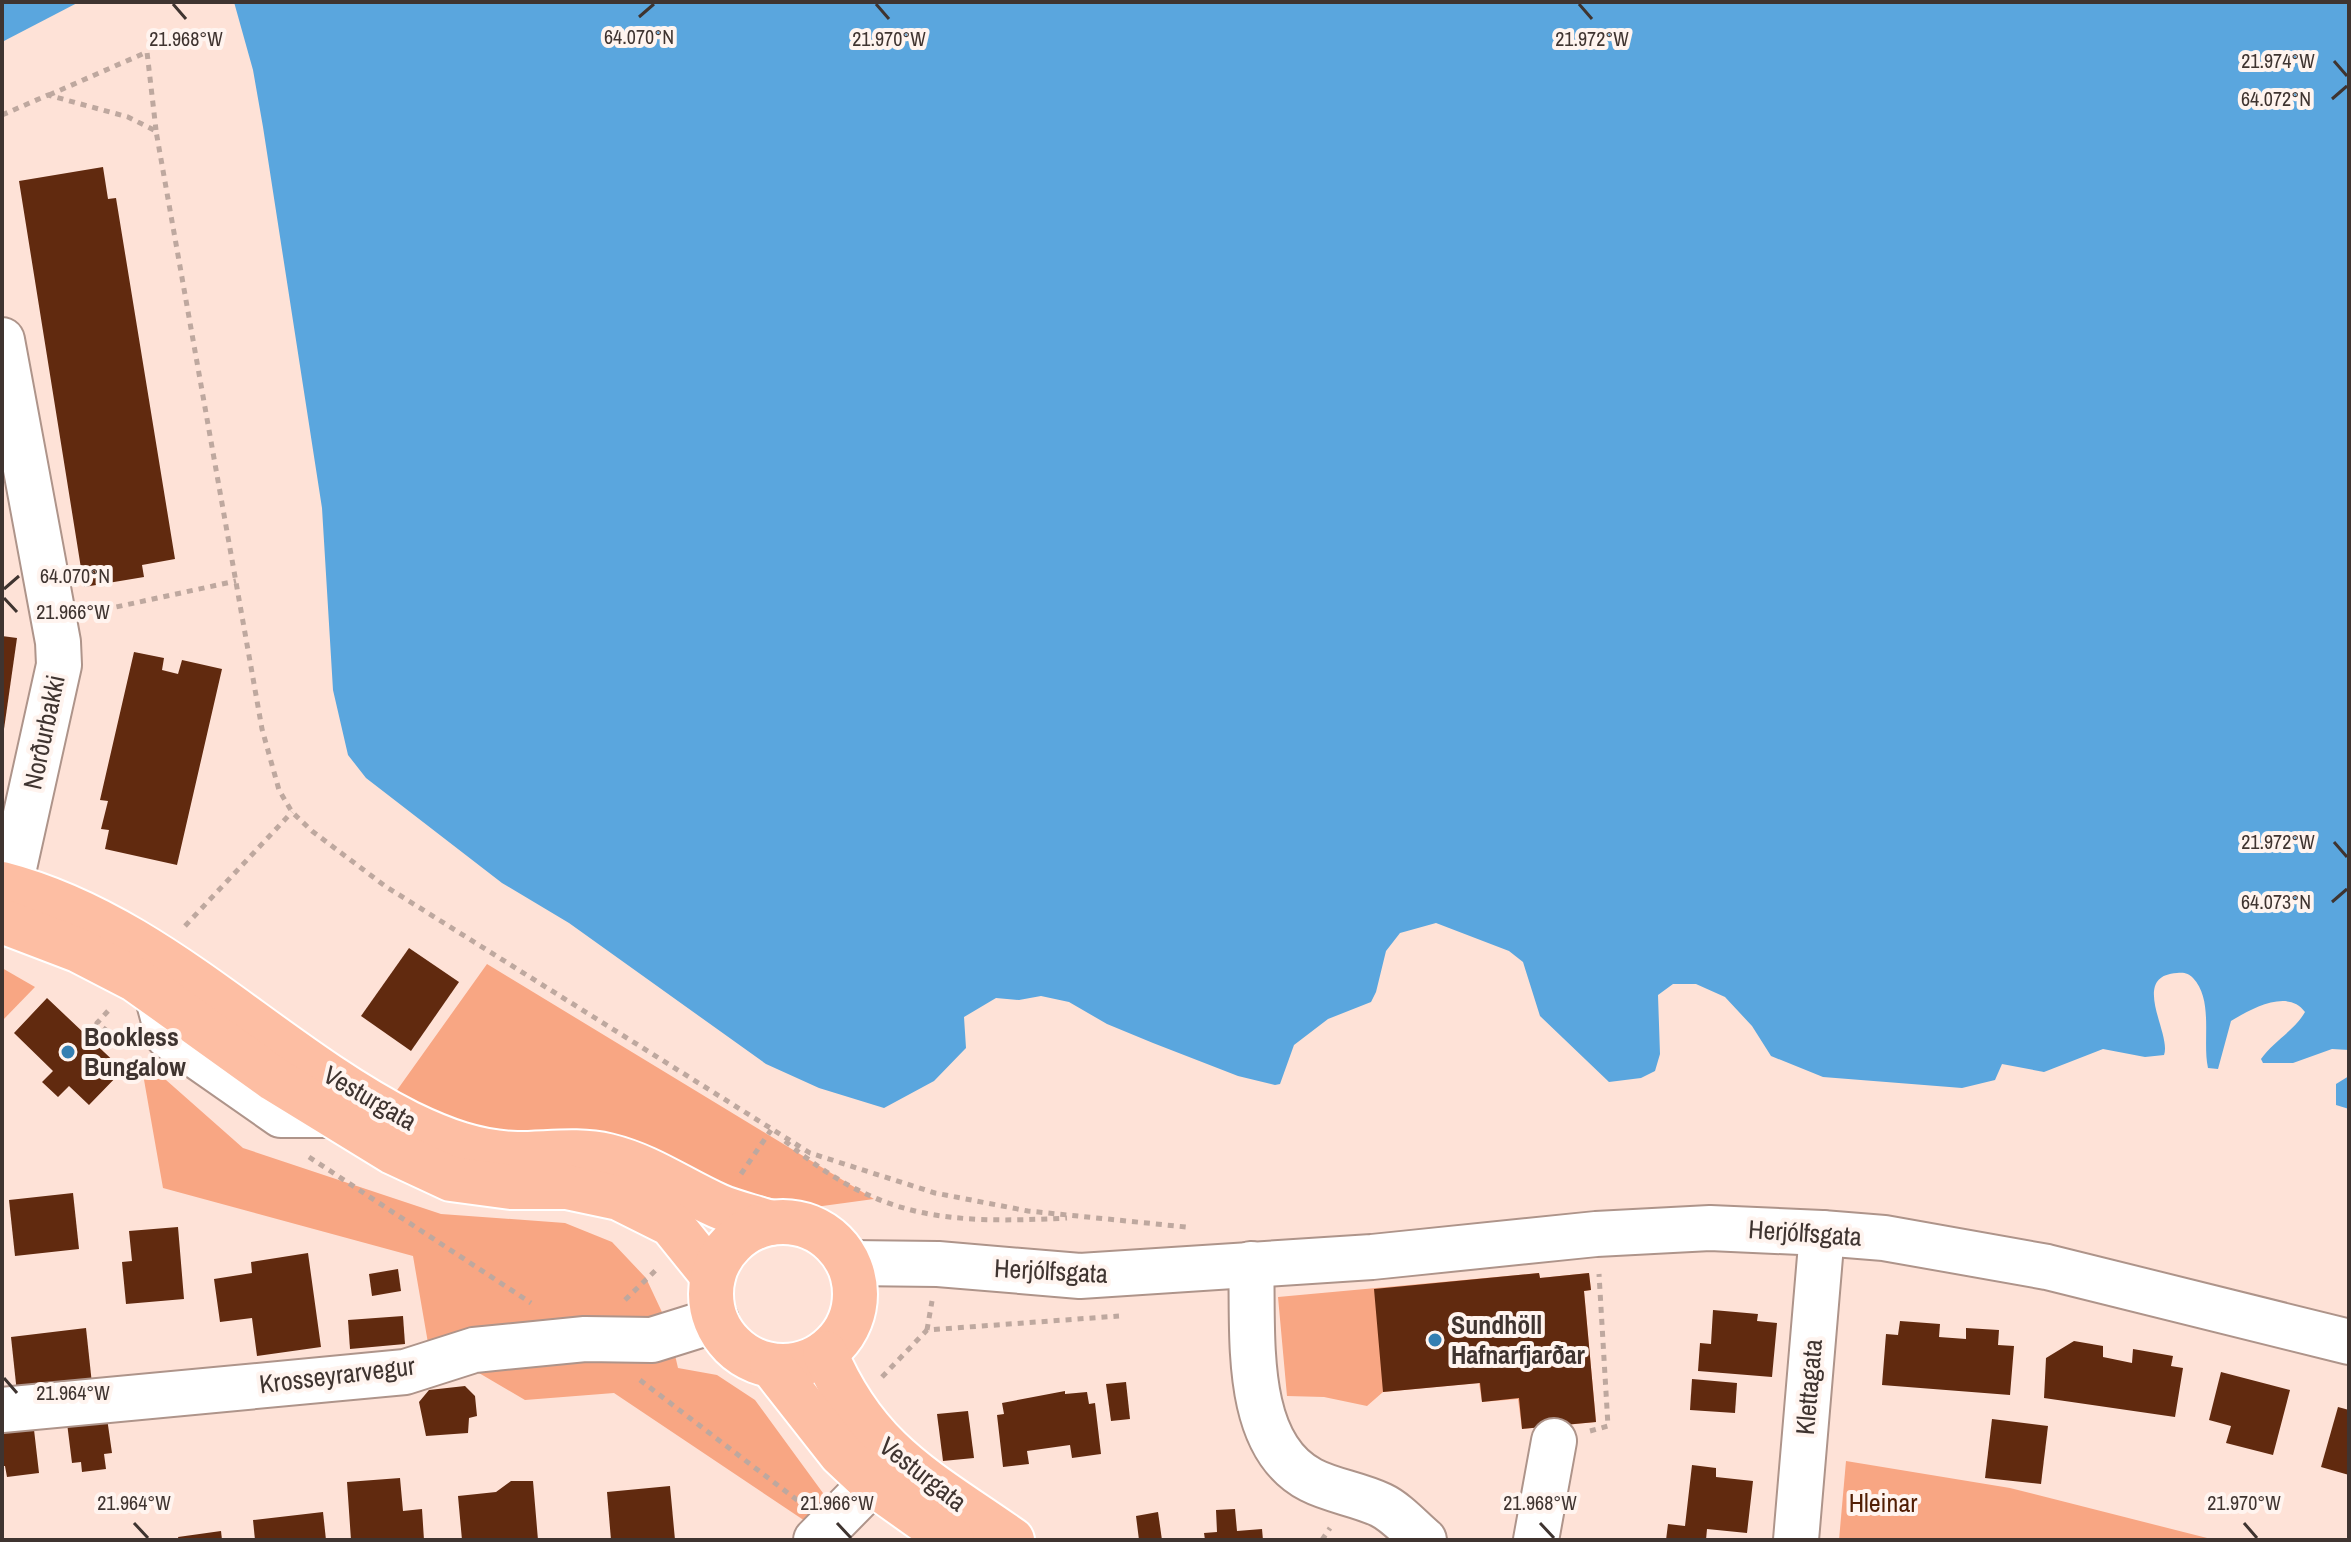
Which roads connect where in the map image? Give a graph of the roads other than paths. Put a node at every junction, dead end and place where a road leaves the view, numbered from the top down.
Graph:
1 (2, 340) edge
2 (5, 897) edge
3 (770, 1223) junction
4 (1822, 1233) junction
5 (850, 1263) junction
6 (1251, 1264) junction
7 (713, 1276) junction
8 (716, 1320) junction
9 (2349, 1342) edge
10 (825, 1353) junction
11 (772, 1366) junction
12 (2, 1410) edge
13 (1554, 1441) road end
14 (872, 1483) junction
15 (816, 1540) edge
16 (952, 1540) edge
17 (1012, 1540) edge
18 (1424, 1540) edge
19 (1536, 1540) edge
20 (1796, 1540) edge

1 - 2 street, Norðurbakki
2 - 3 main road, Vesturgata
2 - 7 main road, Vesturgata
3 - 5 main road
3 - 7 main road
4 - 6 street, Herjólfsgata
4 - 9 street, Herjólfsgata
4 - 20 street, Klettagata
5 - 6 street, Herjólfsgata
5 - 10 main road
6 - 18 street
7 - 8 main road
8 - 11 main road
8 - 12 street, Krosseyrarvegur
10 - 11 main road
10 - 17 main road, Vesturgata
11 - 14 main road, Vesturgata
13 - 19 street
14 - 15 street
14 - 16 main road, Vesturgata

